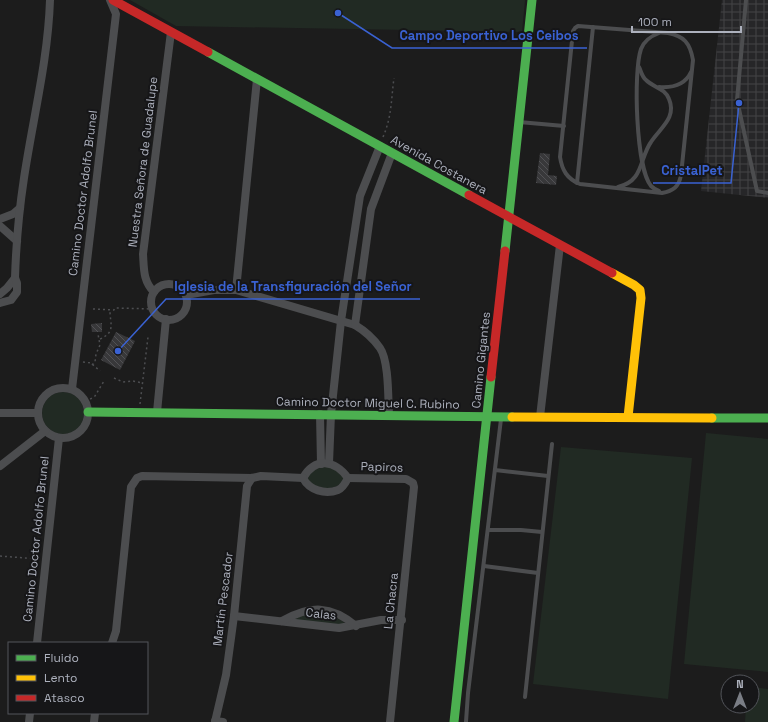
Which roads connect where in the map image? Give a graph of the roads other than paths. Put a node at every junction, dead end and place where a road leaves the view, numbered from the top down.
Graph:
1 (50, 0) edge
2 (112, 0) edge
3 (532, 0) edge
4 (746, 0) edge
5 (593, 26) junction
6 (171, 32) junction
7 (661, 33) junction
8 (638, 66) junction
9 (692, 69) junction
10 (257, 79) junction
11 (659, 87) junction
12 (519, 122) junction
13 (564, 126) junction
14 (380, 146) junction
15 (392, 153) junction
16 (643, 160) junction
17 (577, 183) junction
18 (614, 187) junction
19 (662, 193) junction
20 (768, 193) edge
21 (20, 208) junction
22 (509, 217) junction
23 (0, 219) edge
24 (0, 226) edge
25 (17, 240) junction
26 (560, 245) junction
27 (15, 278) junction
28 (236, 290) junction
29 (154, 292) junction
30 (0, 294) edge
31 (186, 294) junction
32 (0, 303) edge
33 (166, 319) junction
34 (341, 321) junction
35 (355, 324) junction
36 (72, 389) junction
37 (88, 412) junction
38 (157, 412) junction
39 (0, 413) edge
40 (37, 413) junction
41 (320, 414) junction
42 (331, 414) junction
43 (390, 415) junction
44 (502, 416) junction
45 (487, 417) junction
46 (540, 417) junction
47 (628, 417) junction
48 (768, 418) edge
49 (45, 431) junction
50 (59, 438) junction
51 (552, 444) dead end
52 (325, 463) junction
53 (0, 466) edge
54 (495, 470) junction
55 (548, 476) junction
56 (252, 478) junction
57 (303, 478) junction
58 (348, 478) junction
59 (413, 483) joint
60 (488, 530) junction
61 (542, 532) junction
62 (484, 566) junction
63 (538, 573) junction
64 (234, 616) junction
65 (402, 620) junction
66 (282, 621) junction
67 (356, 626) junction
68 (37, 642) edge
69 (112, 642) edge
70 (525, 697) dead end
71 (217, 722) edge
72 (390, 722) edge
73 (454, 722) edge
74 (466, 722) edge

1 - 21 street
2 - 6 street, Avenida Costanera
2 - 36 street, Camino Doctor Adolfo Brunel
3 - 12 street, Camino Gigantes
4 - 20 lane
5 - 7 lane
5 - 13 lane
5 - 17 lane
6 - 10 street, Avenida Costanera
6 - 29 street, Nuestra Señora de Guadalupe
7 - 8 lane
7 - 9 lane
8 - 11 lane
8 - 16 lane
9 - 11 lane
9 - 19 lane
10 - 14 street, Avenida Costanera
10 - 28 street
11 - 16 lane
12 - 13 lane
12 - 22 street, Camino Gigantes
13 - 17 lane
14 - 15 street, Avenida Costanera
14 - 34 street
15 - 22 street, Avenida Costanera
15 - 35 street
16 - 18 lane
16 - 19 lane
17 - 18 lane
18 - 19 lane
21 - 23 street
21 - 25 street
22 - 26 street, Avenida Costanera
22 - 45 street, Camino Gigantes
24 - 25 street
25 - 27 street
26 - 46 street
26 - 47 street, Avenida Costanera
27 - 30 street
27 - 32 street
28 - 31 street
28 - 34 street
29 - 31 street
29 - 33 street
31 - 33 street
33 - 38 street
34 - 35 street
34 - 42 street
35 - 43 street
36 - 37 street
36 - 40 street
37 - 38 street, Camino Doctor Miguel C. Rubino
37 - 50 street
38 - 41 street, Camino Doctor Miguel C. Rubino
39 - 40 street
40 - 49 street
41 - 42 street, Camino Doctor Miguel C. Rubino
41 - 52 street
42 - 43 street, Camino Doctor Miguel C. Rubino
42 - 52 street
43 - 45 street, Camino Doctor Miguel C. Rubino
44 - 45 street, Camino Doctor Miguel C. Rubino
44 - 46 street, Camino Doctor Miguel C. Rubino
44 - 54 lane
45 - 73 street, Camino Gigantes
46 - 47 street, Camino Doctor Miguel C. Rubino
47 - 48 street, Camino Doctor Miguel C. Rubino
49 - 50 street
49 - 53 street
50 - 68 street, Camino Doctor Adolfo Brunel
51 - 55 lane
52 - 57 street
52 - 58 street, Papiros
54 - 55 lane
54 - 60 lane
55 - 61 lane
56 - 57 street
56 - 64 street, Martín Pescador
56 - 69 street
57 - 58 street, Papiros
58 - 59 street, Papiros
59 - 65 street, La Chacra
60 - 61 lane
60 - 62 lane
61 - 63 lane
62 - 63 lane
62 - 74 lane
63 - 70 lane
64 - 66 street, Calas
64 - 71 street, Martín Pescador
65 - 67 street, Calas
65 - 72 street, La Chacra
66 - 67 street, Calas
66 - 67 street, Calas

